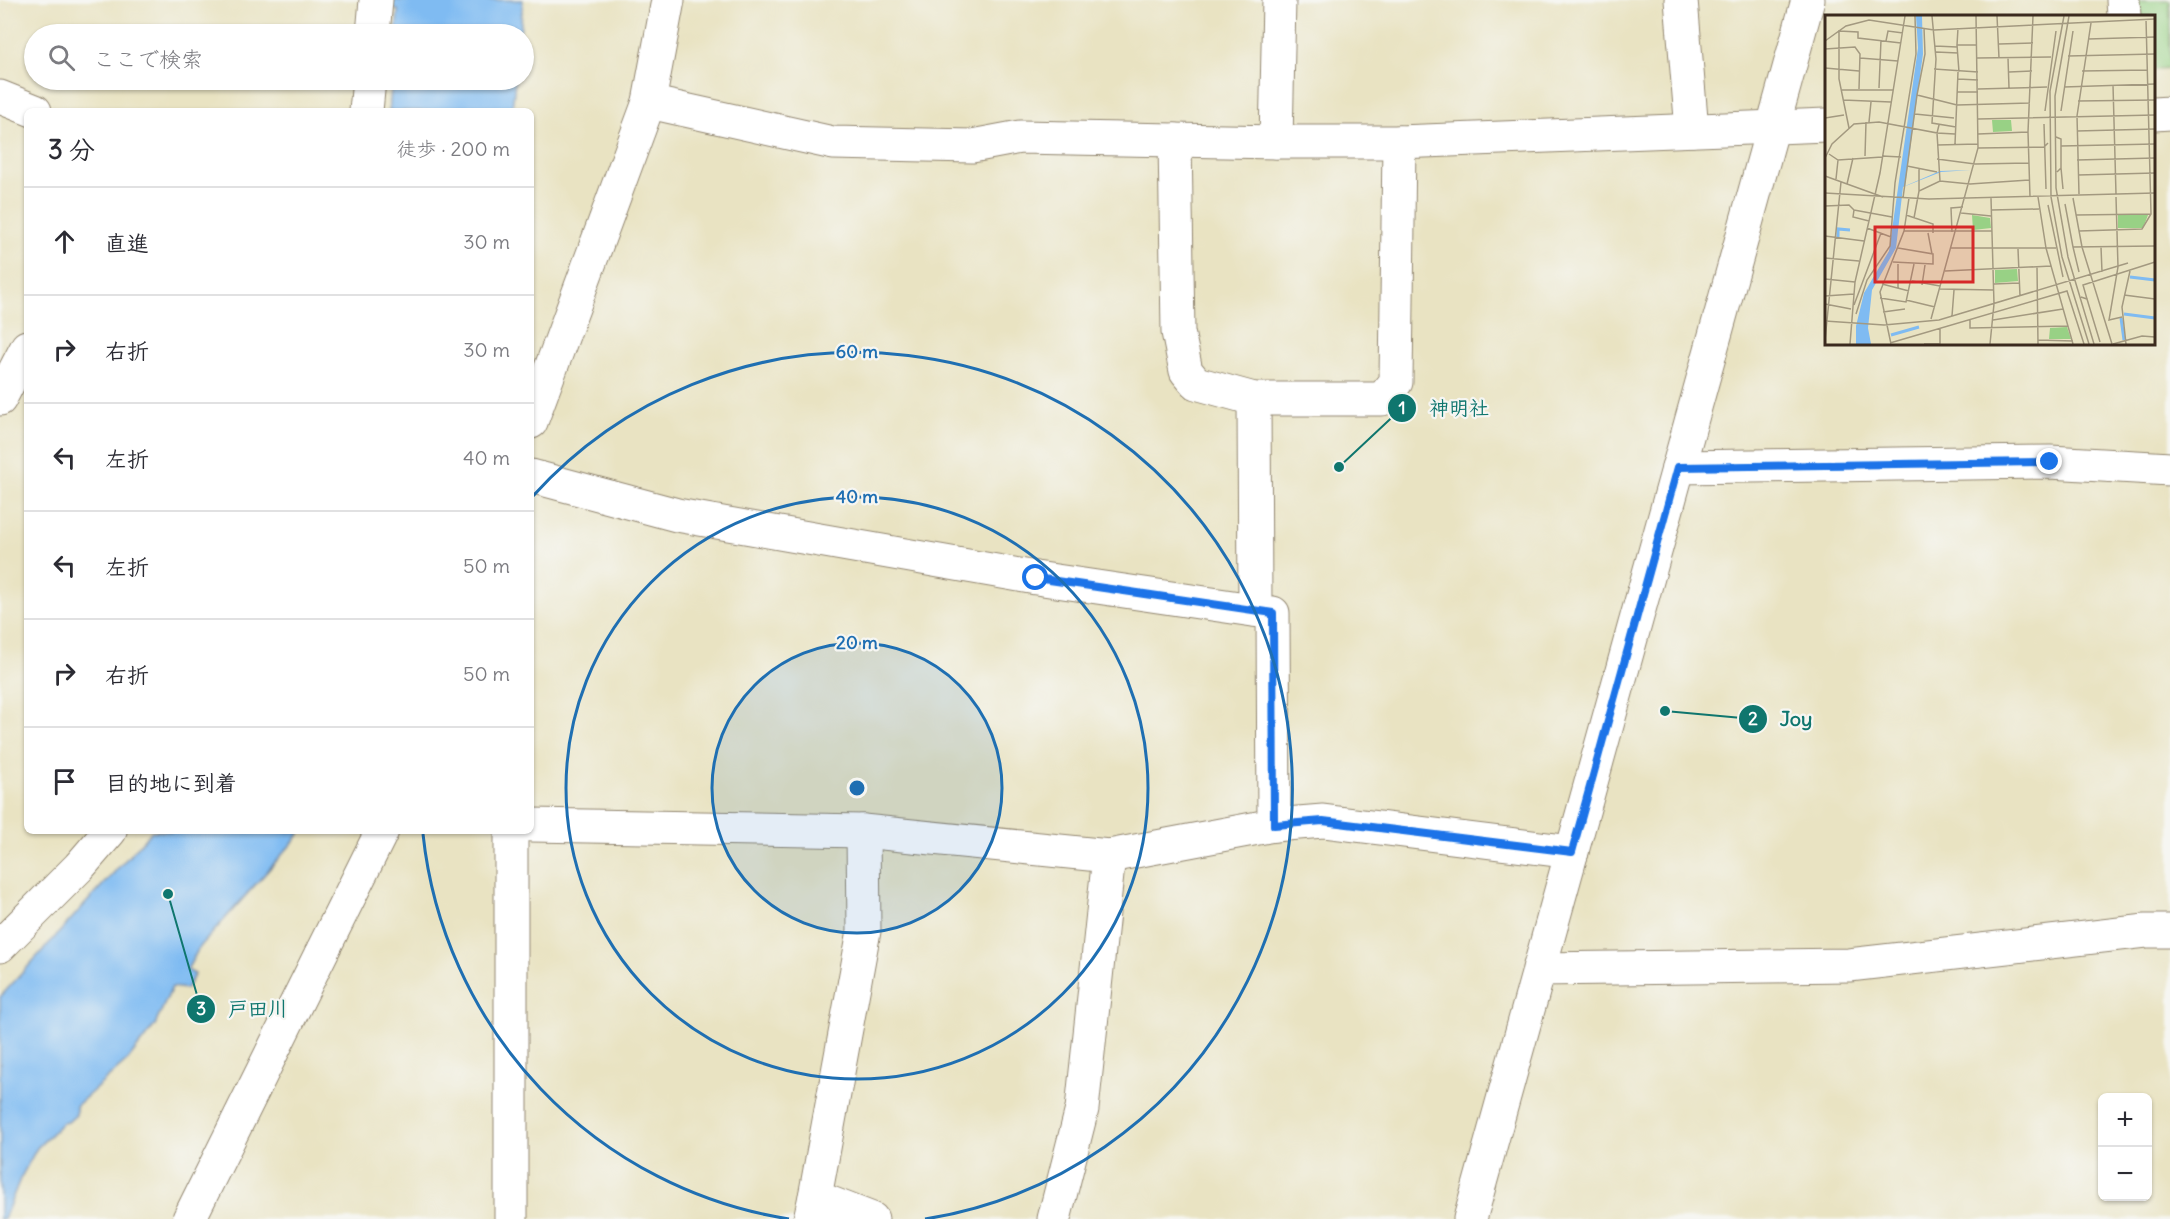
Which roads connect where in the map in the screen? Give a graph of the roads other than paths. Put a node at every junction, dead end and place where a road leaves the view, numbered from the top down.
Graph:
1 (376, 0) edge
2 (668, 0) edge
3 (1279, 0) edge
4 (1681, 0) edge
5 (1808, 0) edge
6 (2123, 0) edge
7 (2124, 15) edge
8 (374, 24) edge
9 (368, 90) edge
10 (0, 97) edge
11 (649, 102) junction
12 (28, 108) edge
13 (366, 108) edge
14 (2170, 113) edge
15 (2155, 114) edge
16 (1825, 125) edge
17 (1773, 127) junction
18 (1692, 130) junction
19 (1175, 140) junction
20 (1276, 142) junction
21 (1400, 142) junction
22 (24, 353) edge
23 (0, 399) edge
24 (1254, 399) junction
25 (534, 414) edge
26 (1678, 467) junction
27 (2170, 469) edge
28 (534, 477) edge
29 (1255, 610) junction
30 (534, 825) edge
31 (1274, 825) junction
32 (863, 831) junction
33 (107, 834) edge
34 (381, 834) edge
35 (511, 834) edge
36 (1572, 852) junction
37 (1109, 856) junction
38 (2170, 931) edge
39 (0, 946) edge
40 (1539, 969) junction
41 (813, 1208) edge
42 (189, 1219) edge
43 (511, 1219) edge
44 (872, 1219) edge
45 (1054, 1219) edge
46 (1470, 1219) edge

1 - 8 street
2 - 11 street
3 - 20 street
4 - 18 street
5 - 17 street
6 - 7 street
9 - 13 street
10 - 12 street
11 - 19 street
11 - 25 street
14 - 15 street
16 - 17 street
17 - 18 street
17 - 26 street
18 - 21 street
19 - 20 street
19 - 24 street
20 - 21 street
21 - 24 street
22 - 23 street
24 - 29 street
26 - 27 street
26 - 36 street
28 - 29 street
29 - 31 street
30 - 32 street
31 - 36 street
31 - 37 street
32 - 37 street
32 - 41 street
33 - 39 street
34 - 42 street
35 - 43 street
36 - 40 street
37 - 45 street
38 - 40 street
40 - 46 street
41 - 44 street

